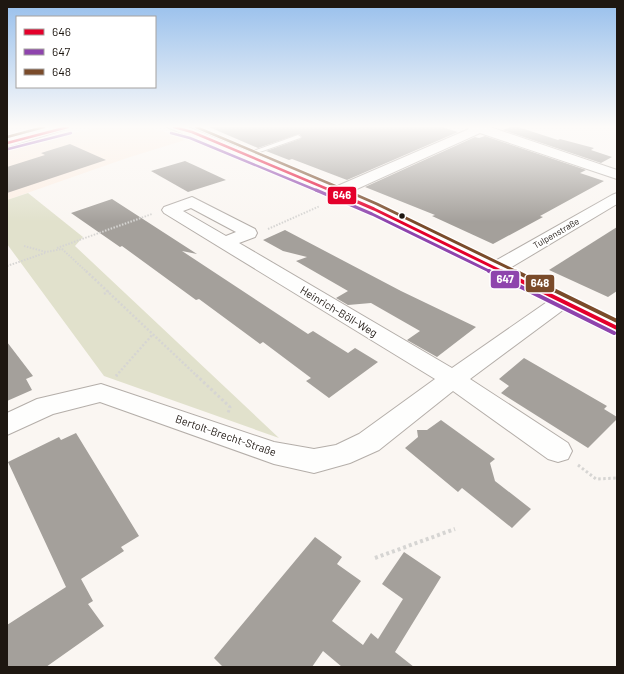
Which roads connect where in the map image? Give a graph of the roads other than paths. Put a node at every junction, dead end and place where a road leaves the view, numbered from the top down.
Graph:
1 (254, 158) edge
2 (414, 158) edge
3 (568, 158) edge
4 (617, 175) edge
5 (339, 194) junction
6 (617, 198) edge
7 (225, 244) junction
8 (495, 269) junction
9 (562, 301) junction
10 (617, 328) edge
11 (453, 379) junction
12 (7, 425) edge
13 (558, 451) road end

1 - 5 street
2 - 5 street
3 - 4 street
5 - 8 street
6 - 8 street, Tulpenstraße
7 - 7 street, Heinrich-Böll-Weg
7 - 11 street, Heinrich-Böll-Weg
8 - 9 street
9 - 10 street
9 - 11 street, Bertolt-Brecht-Straße
11 - 12 street, Bertolt-Brecht-Straße
11 - 13 street

